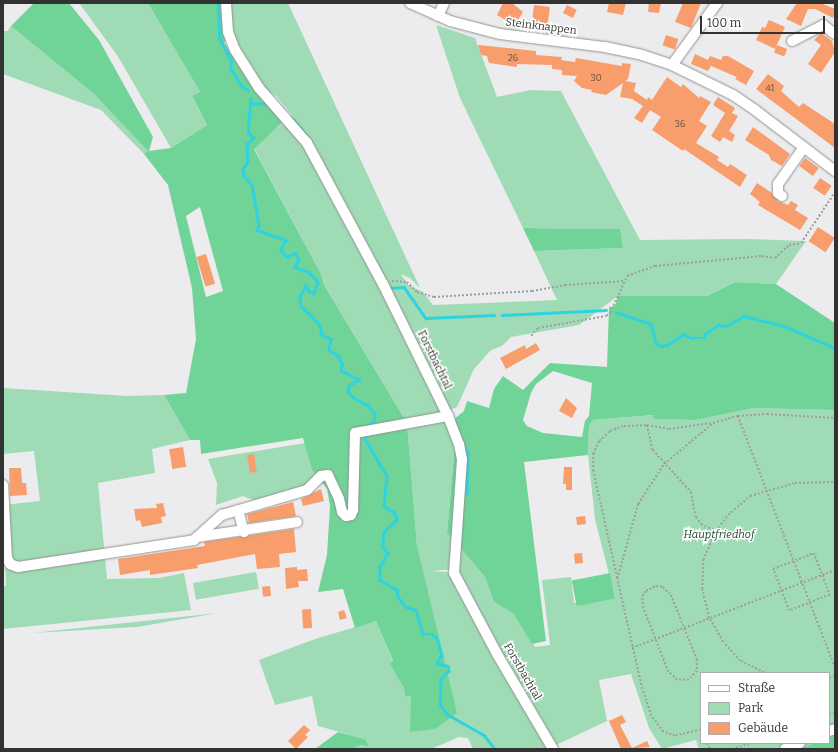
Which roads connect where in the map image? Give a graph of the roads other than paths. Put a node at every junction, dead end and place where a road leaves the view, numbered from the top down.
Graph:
1 (226, 3) edge
2 (410, 3) edge
3 (444, 3) edge
4 (717, 3) edge
5 (438, 16) junction
6 (835, 34) edge
7 (792, 41) dead end
8 (672, 65) junction
9 (804, 147) junction
10 (835, 171) edge
11 (782, 196) dead end
12 (448, 416) junction
13 (3, 486) edge
14 (238, 510) junction
15 (297, 522) dead end
16 (244, 532) junction
17 (197, 537) junction
18 (798, 744) edge
19 (553, 749) edge
20 (785, 749) edge

1 - 12 street, Forstbachtal
2 - 5 street, Steinknappen
3 - 5 street
4 - 8 street
5 - 8 street, Steinknappen
6 - 7 street
8 - 9 street, Steinknappen
9 - 10 street, Steinknappen
9 - 11 street
12 - 14 street
12 - 19 street, Forstbachtal
13 - 17 street
14 - 16 street
14 - 17 street
15 - 16 street
16 - 17 street
18 - 20 street

